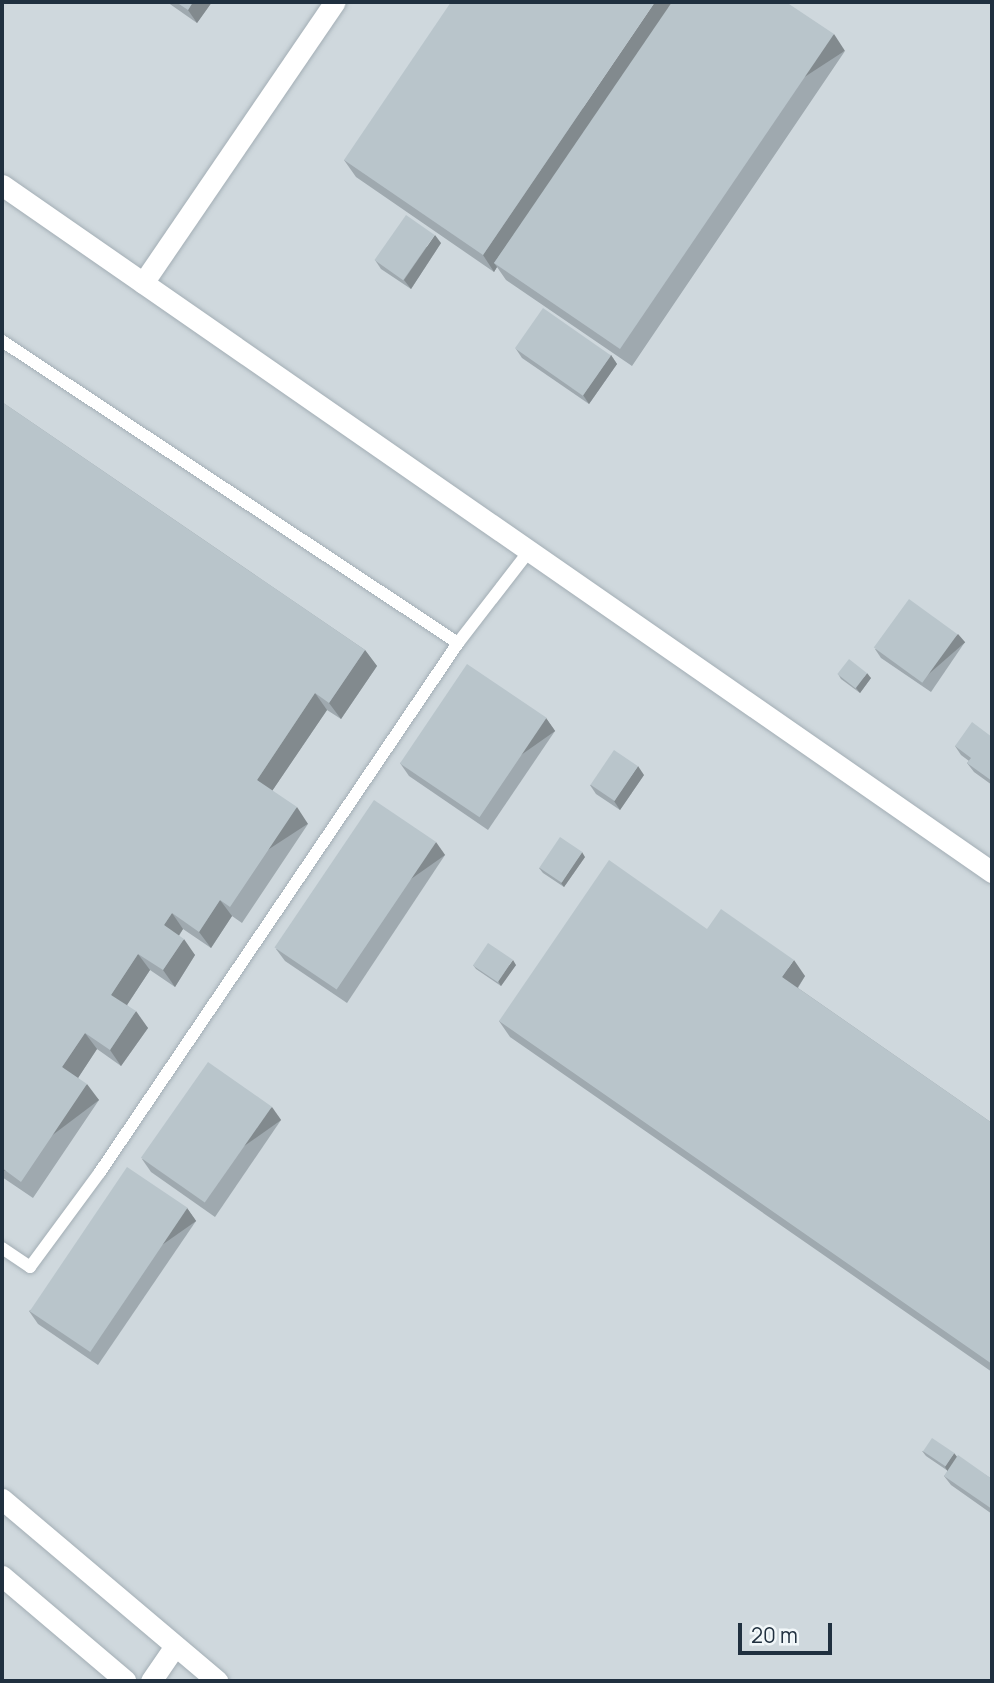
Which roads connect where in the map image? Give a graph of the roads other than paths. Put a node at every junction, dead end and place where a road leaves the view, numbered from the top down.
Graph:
1 (335, 2) edge
2 (2, 185) edge
3 (143, 283) junction
4 (2, 341) edge
5 (529, 551) junction
6 (458, 643) junction
7 (992, 872) edge
8 (2, 1248) edge
9 (2, 1499) edge
10 (2, 1576) edge
11 (175, 1646) junction
12 (126, 1681) edge
13 (151, 1681) edge
14 (217, 1681) edge

1 - 3 street
2 - 3 street
3 - 5 street
4 - 6 lane
5 - 6 lane
5 - 7 street
6 - 8 lane
9 - 11 street
10 - 12 street
11 - 13 street
11 - 14 street

